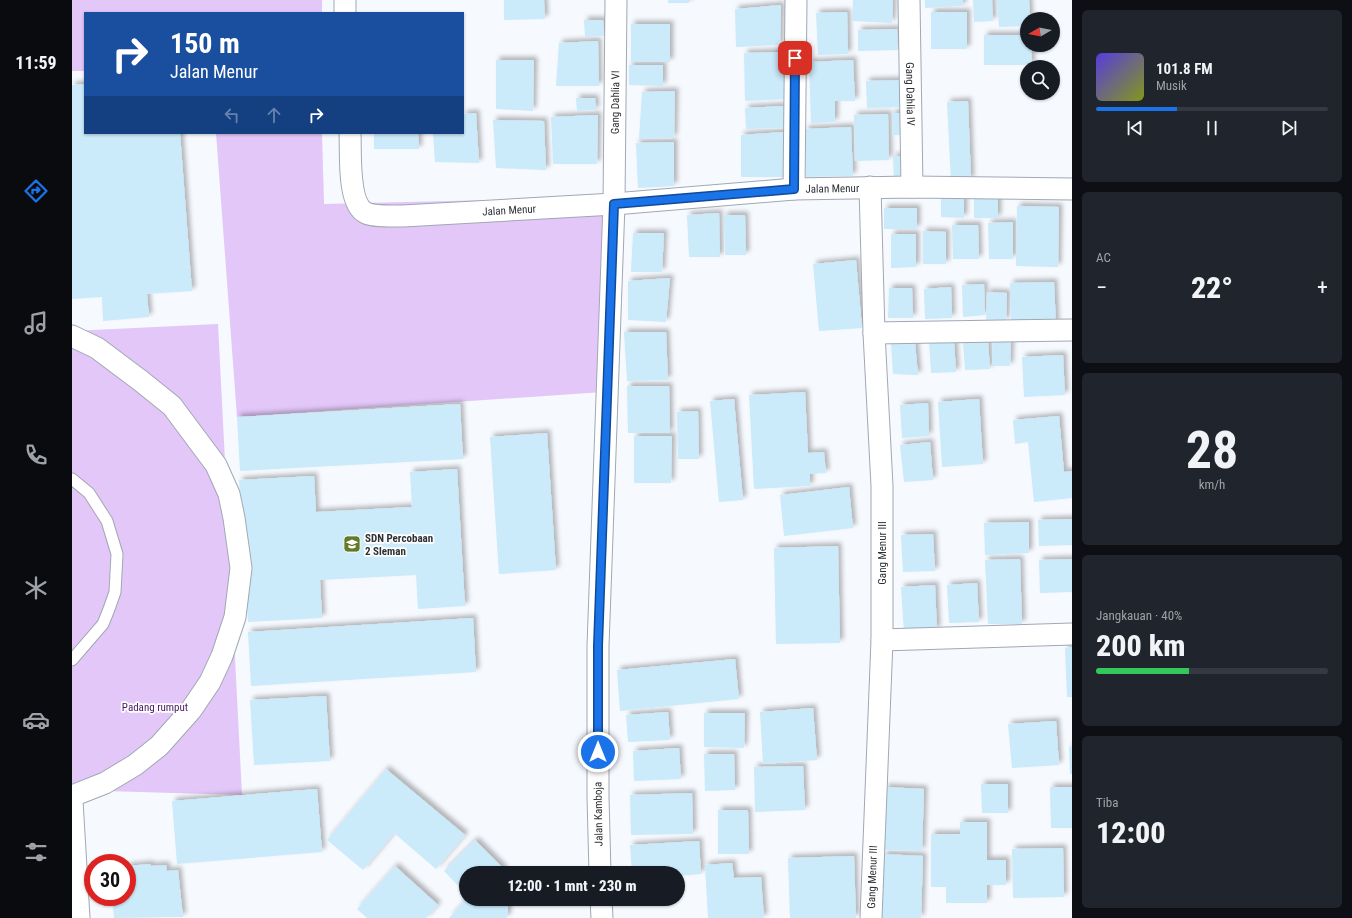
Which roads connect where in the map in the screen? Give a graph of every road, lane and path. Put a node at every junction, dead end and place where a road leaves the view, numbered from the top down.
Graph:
1 (345, 0) edge
2 (616, 0) edge
3 (796, 0) edge
4 (909, 0) edge
5 (345, 12) edge
6 (350, 134) edge
7 (870, 188) junction
8 (912, 188) junction
9 (794, 189) junction
10 (1072, 189) edge
11 (614, 204) junction
12 (1072, 330) edge
13 (874, 332) junction
14 (72, 336) edge
15 (72, 479) edge
16 (1072, 634) edge
17 (882, 640) junction
18 (72, 660) edge
19 (72, 796) edge
20 (72, 801) edge
21 (600, 866) edge
22 (601, 906) edge
23 (79, 918) edge
24 (602, 918) edge
25 (871, 918) edge

1 - 5 street
2 - 11 street, Gang Dahlia VI
3 - 9 street
4 - 8 street, Gang Dahlia IV
6 - 11 street, Jalan Menur
7 - 8 street, Jalan Menur
7 - 9 street, Jalan Menur
7 - 13 street, Gang Menur III
8 - 10 street, Jalan Menur
9 - 11 street, Jalan Menur
11 - 21 street, Jalan Kamboja
12 - 13 street
13 - 17 street, Gang Menur III
14 - 19 street
15 - 18 lane
16 - 17 street
17 - 25 street, Gang Menur III
20 - 23 street
22 - 24 street

